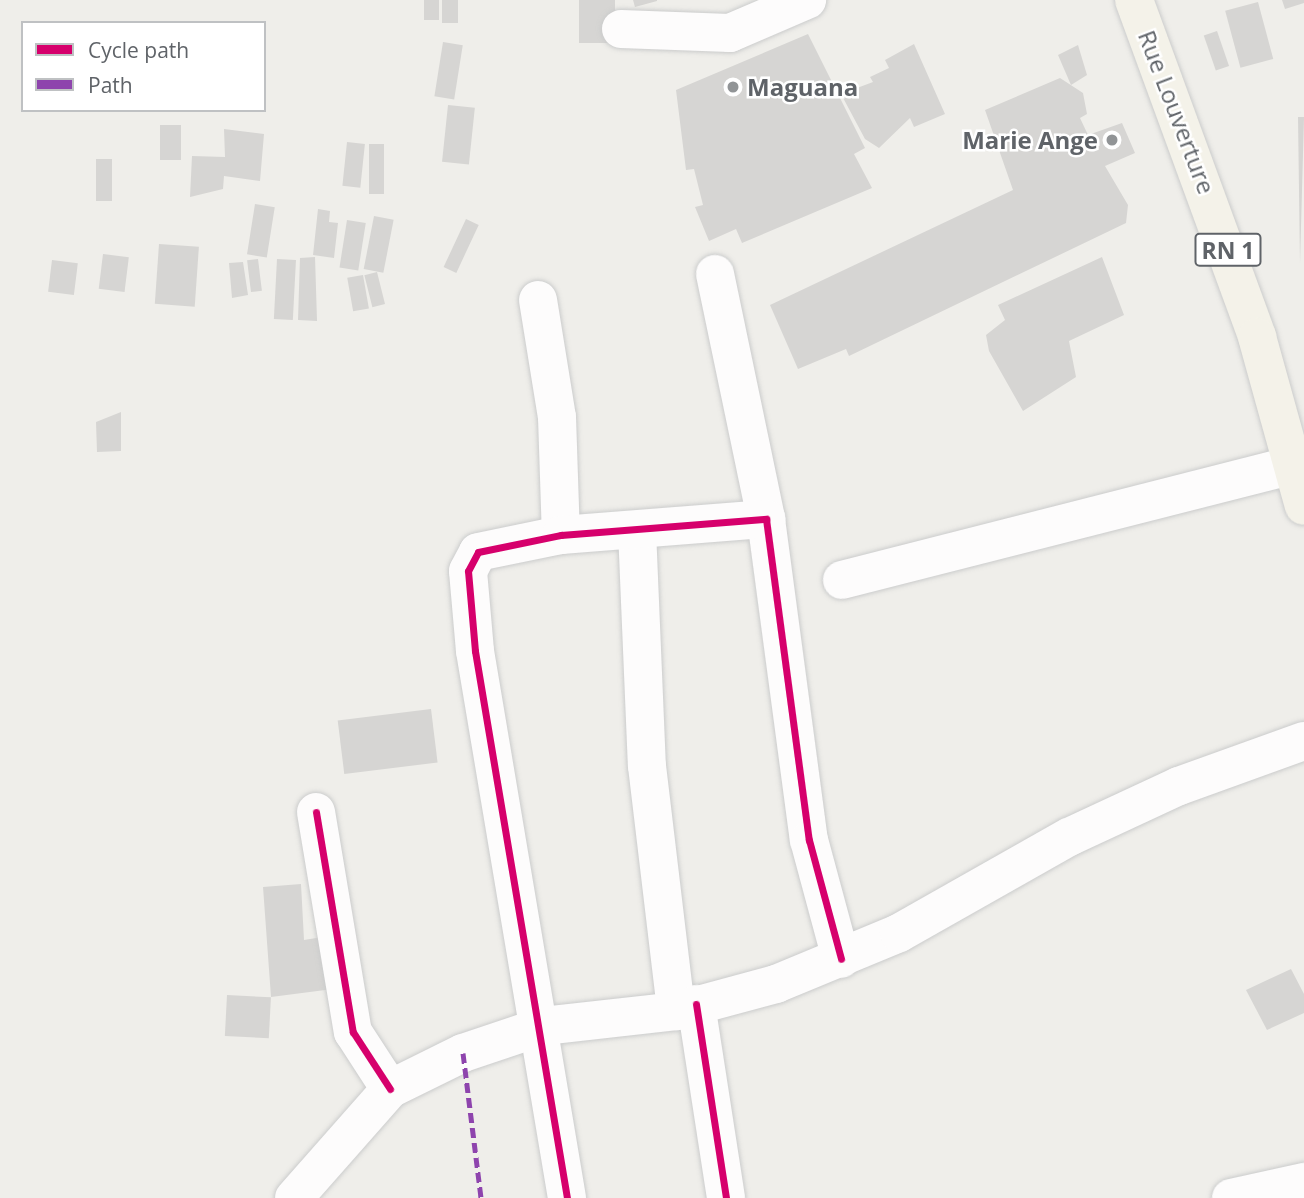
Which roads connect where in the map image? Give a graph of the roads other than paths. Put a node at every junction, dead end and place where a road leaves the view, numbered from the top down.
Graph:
1 (807, 0) edge
2 (1134, 0) edge
3 (621, 29) dead end
4 (715, 274) dead end
5 (538, 300) dead end
6 (1296, 464) junction
7 (1304, 506) edge
8 (766, 519) junction
9 (637, 530) junction
10 (561, 535) junction
11 (842, 580) dead end
12 (1304, 741) edge
13 (316, 812) dead end
14 (841, 959) junction
15 (686, 1008) junction
16 (543, 1026) junction
17 (390, 1089) junction
18 (1304, 1182) edge
19 (294, 1198) edge
20 (567, 1198) edge
21 (726, 1198) edge
22 (1231, 1198) edge

1 - 3 street
2 - 6 main road, Rue Louverture / RN 1
4 - 8 street
5 - 10 street
6 - 7 main road, Rue Louverture / RN 1
6 - 11 street
8 - 9 street
8 - 14 street
9 - 10 street
9 - 15 street
10 - 16 street
12 - 14 street
13 - 17 street
14 - 15 street
15 - 16 street
15 - 21 street
16 - 17 street
16 - 20 street
17 - 19 street
18 - 22 street

